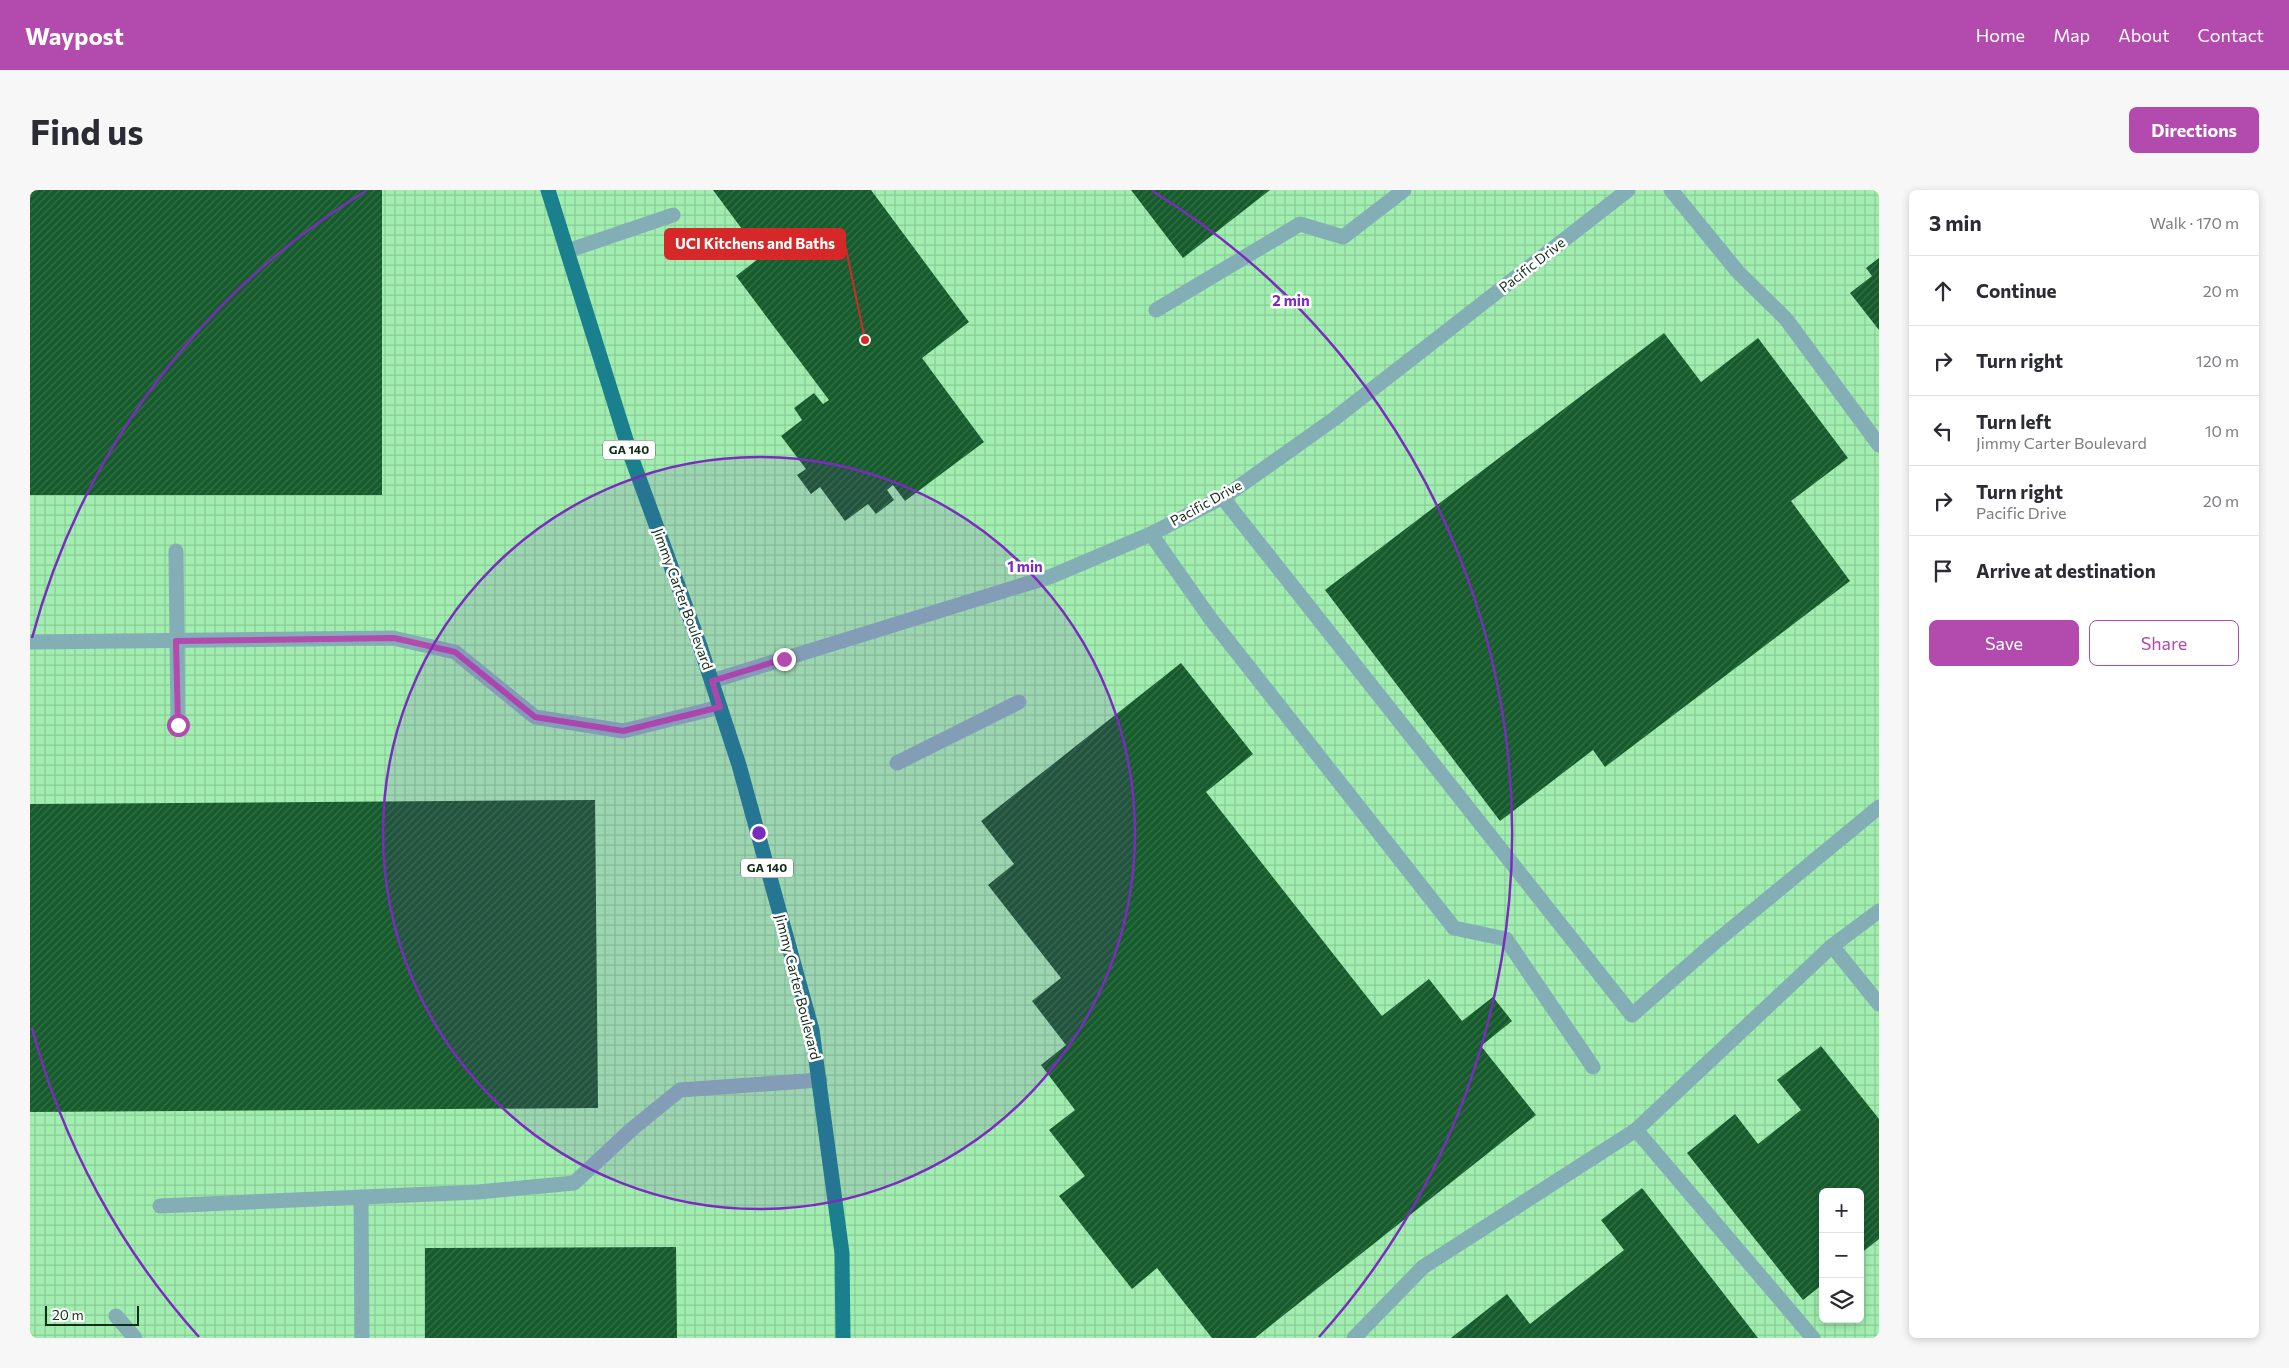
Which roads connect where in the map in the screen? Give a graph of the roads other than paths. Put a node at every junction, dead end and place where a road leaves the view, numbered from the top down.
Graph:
1 (548, 190) edge
2 (1404, 190) edge
3 (1628, 190) edge
4 (1671, 190) edge
5 (673, 215) dead end
6 (567, 251) junction
7 (1156, 310) dead end
8 (1879, 445) edge
9 (1222, 497) junction
10 (1151, 534) junction
11 (176, 551) dead end
12 (176, 641) junction
13 (30, 642) edge
14 (712, 681) junction
15 (1019, 702) dead end
16 (720, 707) junction
17 (178, 725) dead end
18 (897, 763) dead end
19 (1879, 807) edge
20 (1879, 911) edge
21 (1832, 946) junction
22 (1879, 1004) edge
23 (1594, 1068) dead end
24 (820, 1080) junction
25 (1636, 1130) junction
26 (361, 1197) junction
27 (160, 1206) dead end
28 (116, 1316) dead end
29 (134, 1338) edge
30 (362, 1338) edge
31 (843, 1338) edge
32 (1354, 1338) edge
33 (1813, 1338) edge

1 - 6 main road, Jimmy Carter Boulevard / GA 140
2 - 7 street
3 - 9 street, Pacific Drive
4 - 8 street
5 - 6 street
6 - 14 main road, Jimmy Carter Boulevard / GA 140
9 - 10 street, Pacific Drive
9 - 19 street
10 - 14 street, Pacific Drive
10 - 23 street
11 - 12 street
12 - 13 street
12 - 16 street
12 - 17 street
14 - 16 main road, Jimmy Carter Boulevard / GA 140
15 - 18 street
16 - 24 main road, Jimmy Carter Boulevard / GA 140
20 - 21 street
21 - 22 street
21 - 25 street
24 - 26 street
24 - 31 main road, Jimmy Carter Boulevard / GA 140
25 - 32 street
25 - 33 street
26 - 27 street
26 - 30 street
28 - 29 street

